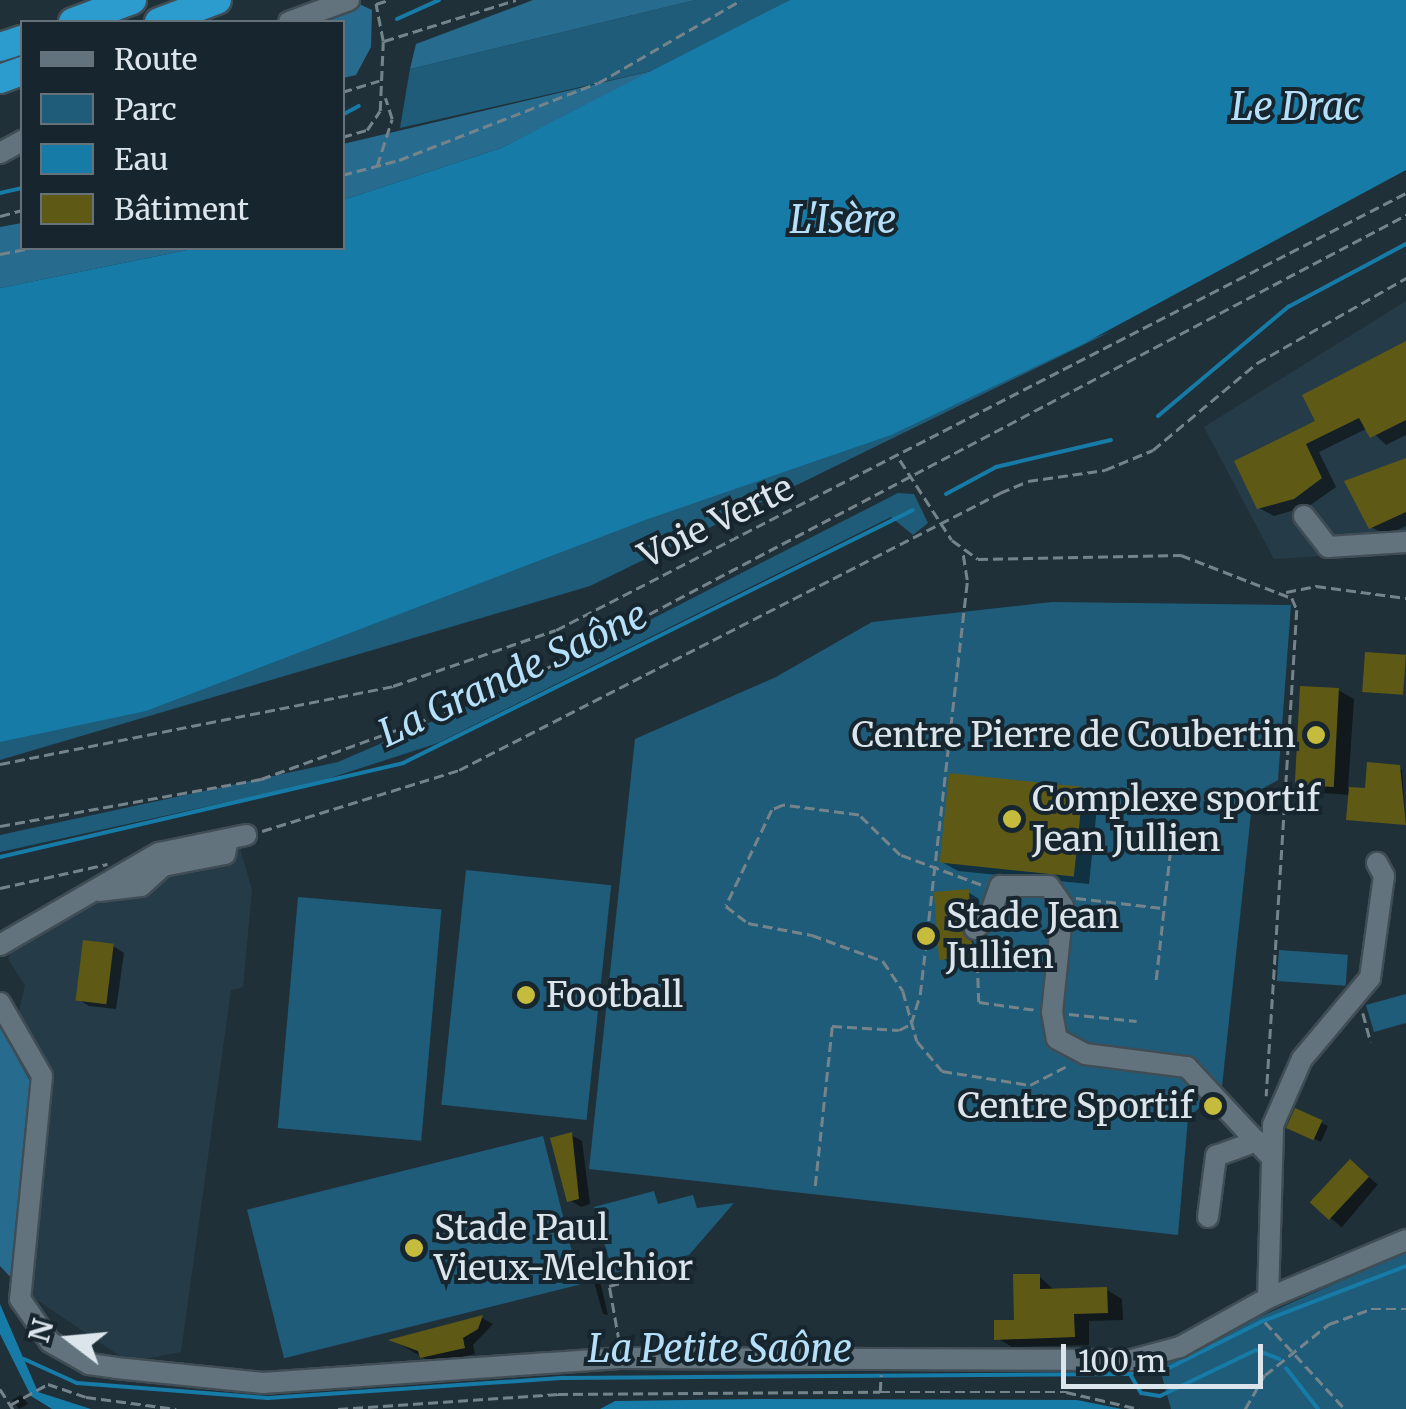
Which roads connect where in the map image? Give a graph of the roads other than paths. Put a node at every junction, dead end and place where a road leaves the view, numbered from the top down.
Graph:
1 (132, 0) edge
2 (217, 0) edge
3 (349, 0) edge
4 (78, 20) edge
5 (164, 20) edge
6 (294, 20) edge
7 (1304, 516) dead end
8 (1406, 542) edge
9 (1377, 862) dead end
10 (97, 891) junction
11 (976, 929) road end
12 (0, 945) edge
13 (0, 1003) edge
14 (1263, 1148) junction
15 (1208, 1218) dead end
16 (1406, 1240) edge
17 (1265, 1260) junction
18 (1315, 1277) junction
19 (1268, 1298) junction

1 - 4 highway
2 - 5 highway
3 - 6 street
7 - 8 street
9 - 14 street
10 - 10 street
10 - 12 street
11 - 14 street
13 - 19 street
14 - 15 street
14 - 17 street
16 - 18 street
17 - 18 street
17 - 19 street
18 - 19 street

